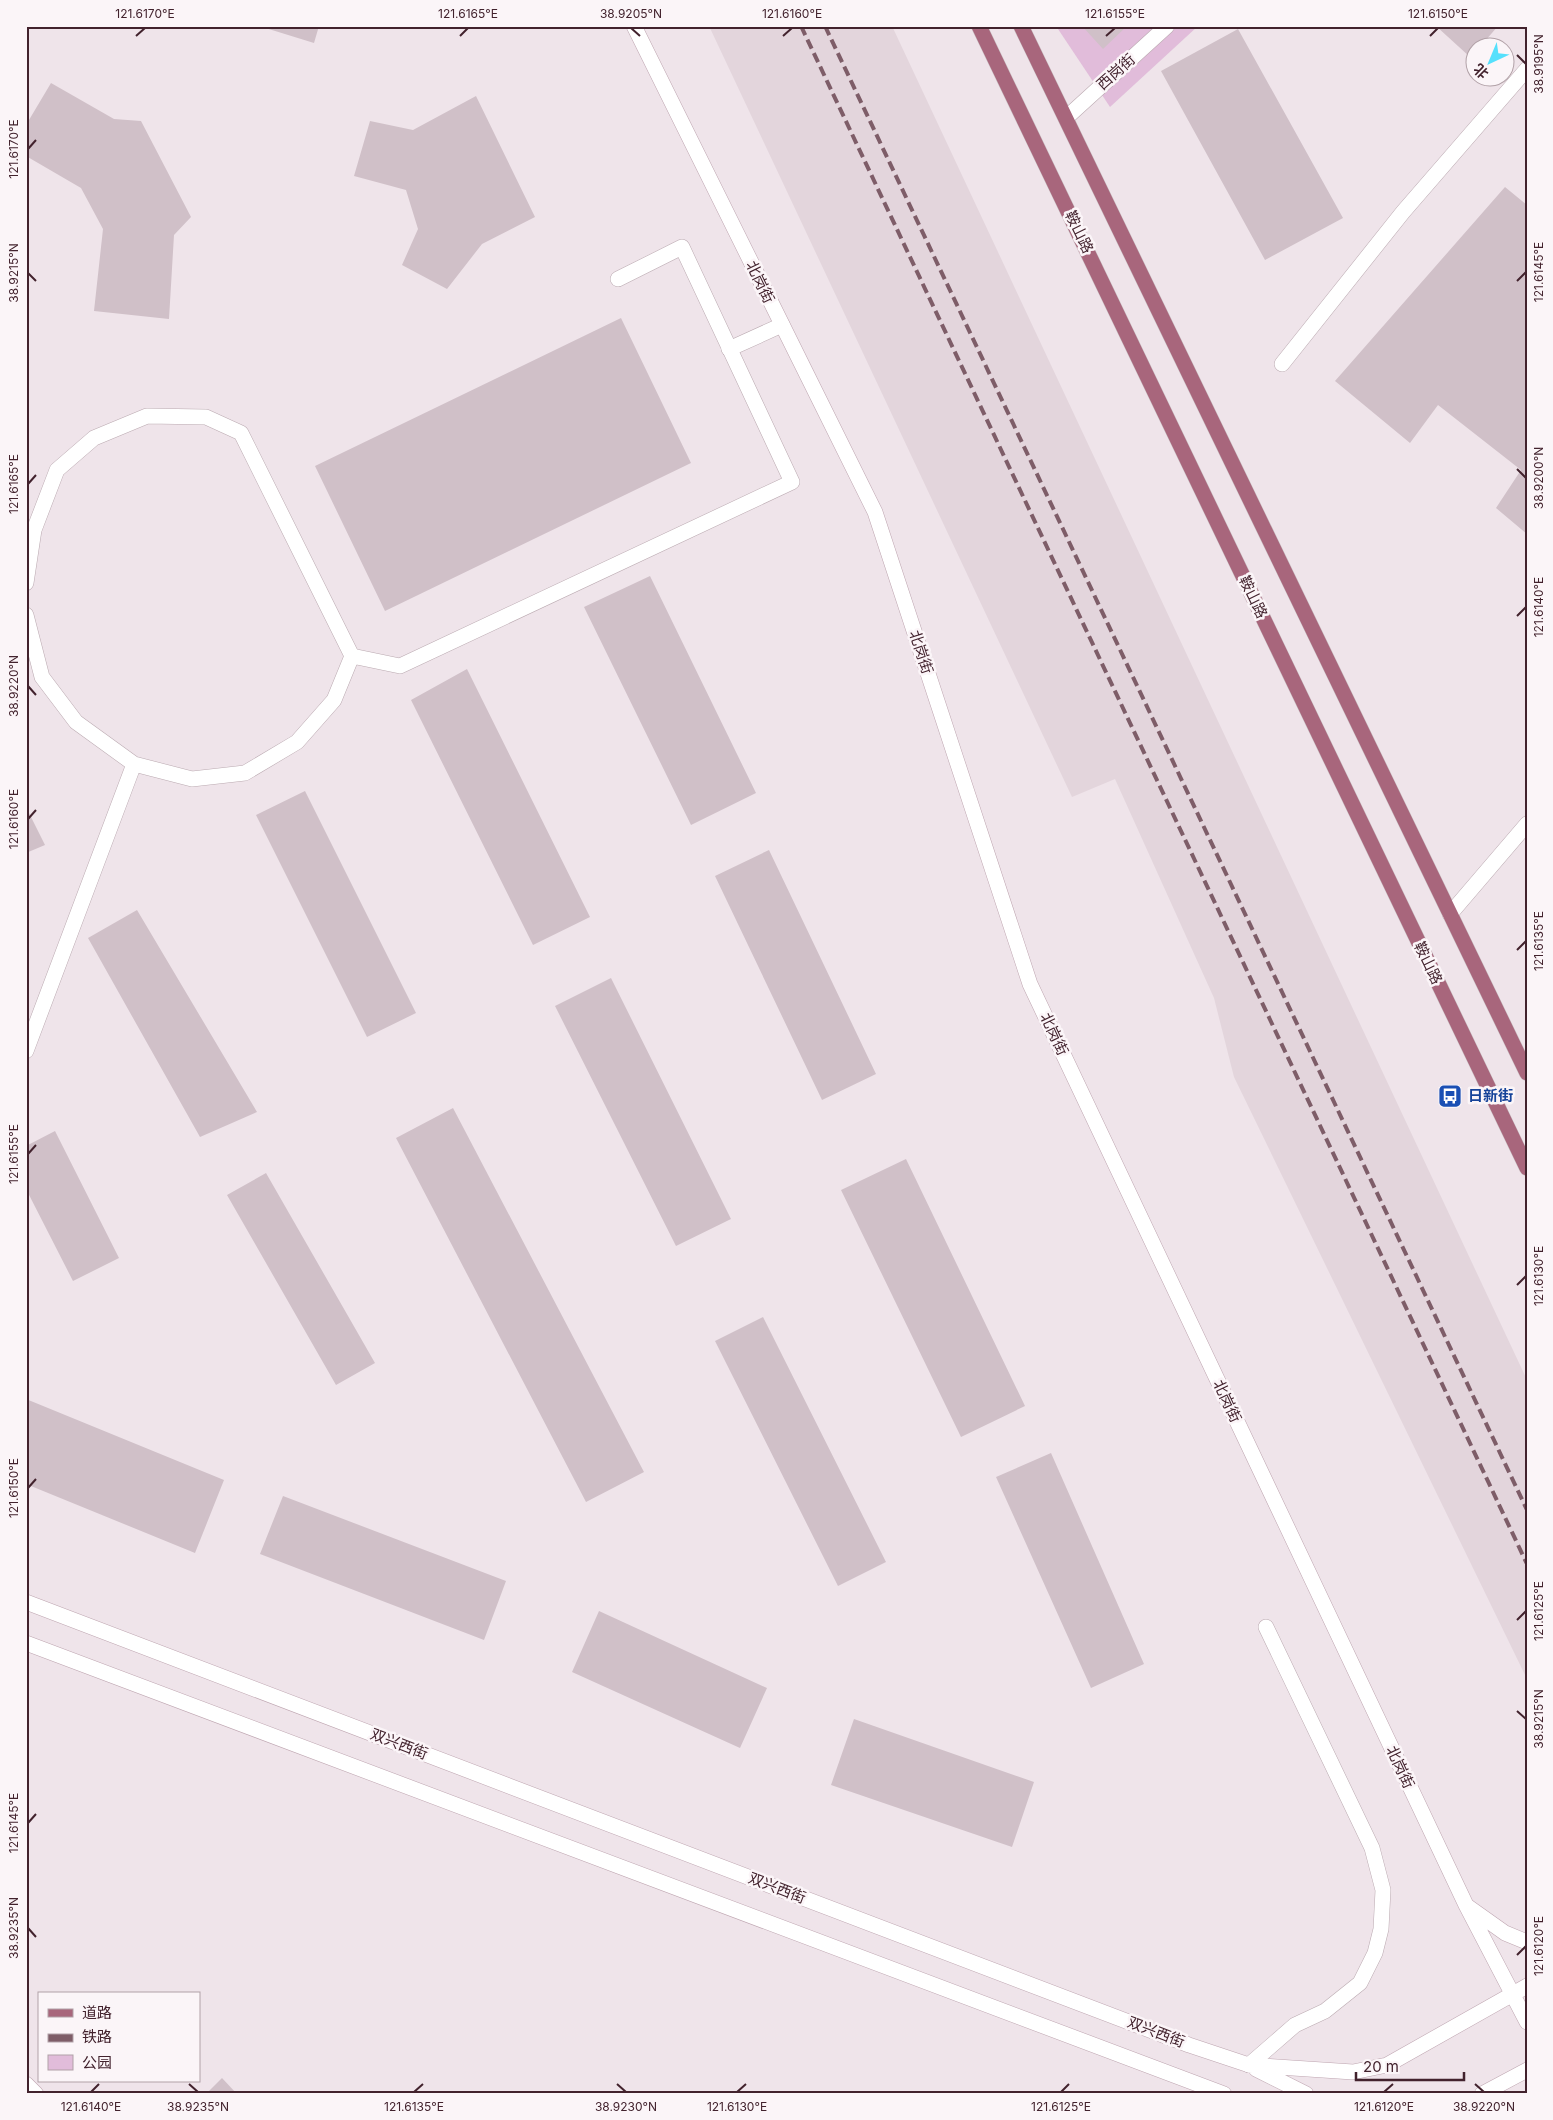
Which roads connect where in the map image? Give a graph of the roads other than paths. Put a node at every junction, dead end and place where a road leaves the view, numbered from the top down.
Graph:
1 (634, 26) edge
2 (979, 26) edge
3 (1021, 26) edge
4 (1167, 26) edge
5 (1527, 69) edge
6 (1066, 118) junction
7 (618, 279) dead end
8 (782, 325) junction
9 (729, 349) junction
10 (1282, 364) dead end
11 (30, 529) edge
12 (26, 582) edge
13 (26, 614) edge
14 (352, 656) junction
15 (134, 764) junction
16 (1527, 824) edge
17 (1450, 914) junction
18 (26, 1051) edge
19 (1527, 1073) edge
20 (1527, 1168) edge
21 (26, 1602) edge
22 (1266, 1627) dead end
23 (26, 1643) edge
24 (1466, 1906) junction
25 (1527, 1942) edge
26 (1527, 1986) edge
27 (1511, 1995) junction
28 (1527, 2022) edge
29 (1249, 2066) junction
30 (1527, 2070) edge
31 (26, 2084) edge
32 (36, 2094) edge
33 (1224, 2094) edge
34 (1306, 2094) edge
35 (1482, 2094) edge

1 - 8 street, 北岗街
2 - 20 main road, 鞍山路
3 - 6 main road
4 - 6 street, 西岗街
5 - 10 street
6 - 17 main road
7 - 9 street
8 - 9 street
8 - 24 street, 北岗街
9 - 14 street
11 - 12 street
11 - 14 street
13 - 15 street
14 - 15 street
15 - 18 street
16 - 17 street
17 - 19 main road
21 - 29 street, 双兴西街
22 - 29 street
23 - 33 street
24 - 25 street
24 - 27 street, 北岗街
26 - 27 street, 双兴西街
27 - 28 street, 北岗街
27 - 29 street, 双兴西街
29 - 34 street
30 - 35 street
31 - 32 street

